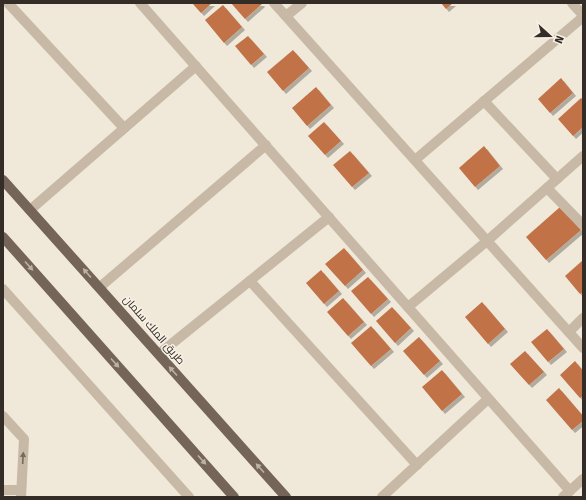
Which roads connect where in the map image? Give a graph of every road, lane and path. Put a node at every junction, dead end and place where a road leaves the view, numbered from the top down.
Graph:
1 (8, 3) edge
2 (140, 3) edge
3 (274, 3) edge
4 (302, 3) edge
5 (572, 3) edge
6 (286, 16) junction
7 (583, 16) edge
8 (196, 66) junction
9 (484, 101) junction
10 (124, 128) junction
11 (266, 145) junction
12 (583, 156) edge
13 (415, 160) junction
14 (557, 179) junction
15 (3, 180) edge
16 (547, 188) junction
17 (30, 210) junction
18 (329, 217) junction
19 (583, 225) edge
20 (3, 237) edge
21 (487, 241) junction
22 (250, 281) junction
23 (100, 287) junction
24 (3, 289) edge
25 (408, 307) junction
26 (583, 318) edge
27 (568, 332) junction
28 (583, 348) edge
29 (159, 354) junction
30 (488, 399) junction
31 (3, 416) edge
32 (417, 464) junction
33 (583, 479) edge
34 (3, 490) edge
35 (21, 494) edge
36 (566, 494) edge
37 (189, 497) edge
38 (234, 497) edge
39 (286, 497) edge
40 (382, 497) edge

1 - 10 street
2 - 8 street
3 - 6 street
4 - 6 street
5 - 7 street
6 - 13 street
7 - 9 street
8 - 10 street
8 - 11 street
9 - 13 street
9 - 14 street
10 - 17 street
11 - 18 street
11 - 23 street
12 - 14 street
13 - 21 street
14 - 16 street
15 - 17 main road, طريق الملك سلمان
16 - 19 street
16 - 21 street
23 -> 17 main road, طريق الملك سلمان
18 - 22 street
18 - 25 street
20 -> 38 main road
21 - 25 street
21 - 27 street
22 - 29 street
22 - 32 street
23 - 29 main road, طريق الملك سلمان
24 - 37 street
25 - 30 street
26 - 27 street
27 - 28 street
39 -> 29 main road, طريق الملك سلمان
30 - 32 street
30 - 36 street
35 -> 31 street
32 - 40 street
33 - 36 street
34 - 35 street

